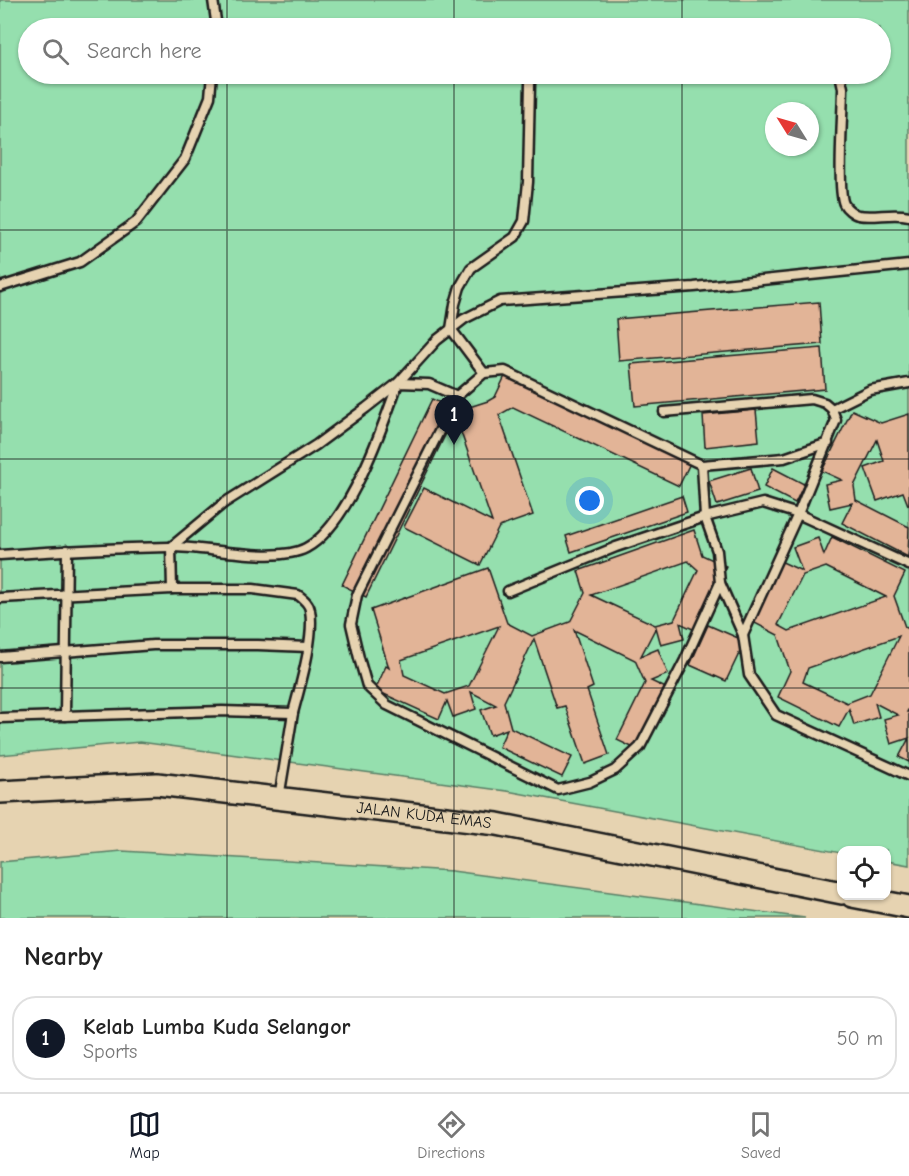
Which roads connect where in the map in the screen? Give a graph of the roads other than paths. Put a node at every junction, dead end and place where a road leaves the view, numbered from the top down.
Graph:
1 (213, 0) edge
2 (216, 18) edge
3 (211, 84) edge
4 (530, 84) edge
5 (842, 84) edge
6 (909, 216) edge
7 (909, 266) edge
8 (0, 287) edge
9 (451, 330) junction
10 (484, 373) junction
11 (398, 383) junction
12 (909, 383) edge
13 (457, 396) junction
14 (832, 409) junction
15 (664, 412) dead end
16 (828, 442) junction
17 (702, 465) junction
18 (798, 514) junction
19 (705, 517) junction
20 (171, 547) junction
21 (67, 550) junction
22 (0, 555) edge
23 (909, 565) edge
24 (720, 583) junction
25 (172, 589) junction
26 (508, 591) dead end
27 (67, 593) junction
28 (0, 598) edge
29 (743, 635) junction
30 (308, 647) junction
31 (66, 651) junction
32 (0, 657) edge
33 (293, 713) junction
34 (65, 716) junction
35 (0, 718) edge
36 (909, 776) edge
37 (0, 792) edge
38 (279, 798) junction
39 (837, 892) edge
40 (873, 900) edge
41 (909, 907) edge

1 - 2 lane
3 - 8 lane
4 - 9 lane
5 - 6 lane
7 - 9 lane
9 - 10 lane
9 - 11 lane
10 - 13 lane
10 - 17 lane
11 - 13 lane
11 - 20 lane
11 - 20 lane
12 - 14 lane
13 - 24 lane
14 - 15 lane
14 - 16 lane
16 - 17 lane
16 - 18 lane
17 - 19 lane
18 - 19 lane
18 - 23 lane
18 - 29 lane
19 - 24 lane
19 - 26 lane
20 - 21 lane
20 - 25 lane
21 - 22 lane
21 - 27 lane
24 - 29 lane
25 - 27 lane
25 - 30 lane
27 - 28 lane
27 - 31 lane
29 - 36 lane
30 - 31 lane
30 - 33 lane
31 - 32 lane
31 - 34 lane
33 - 34 lane
33 - 38 lane
34 - 35 lane
37 - 38 street, JALAN KUDA EMAS
38 - 39 street, JALAN KUDA EMAS
40 - 41 street

